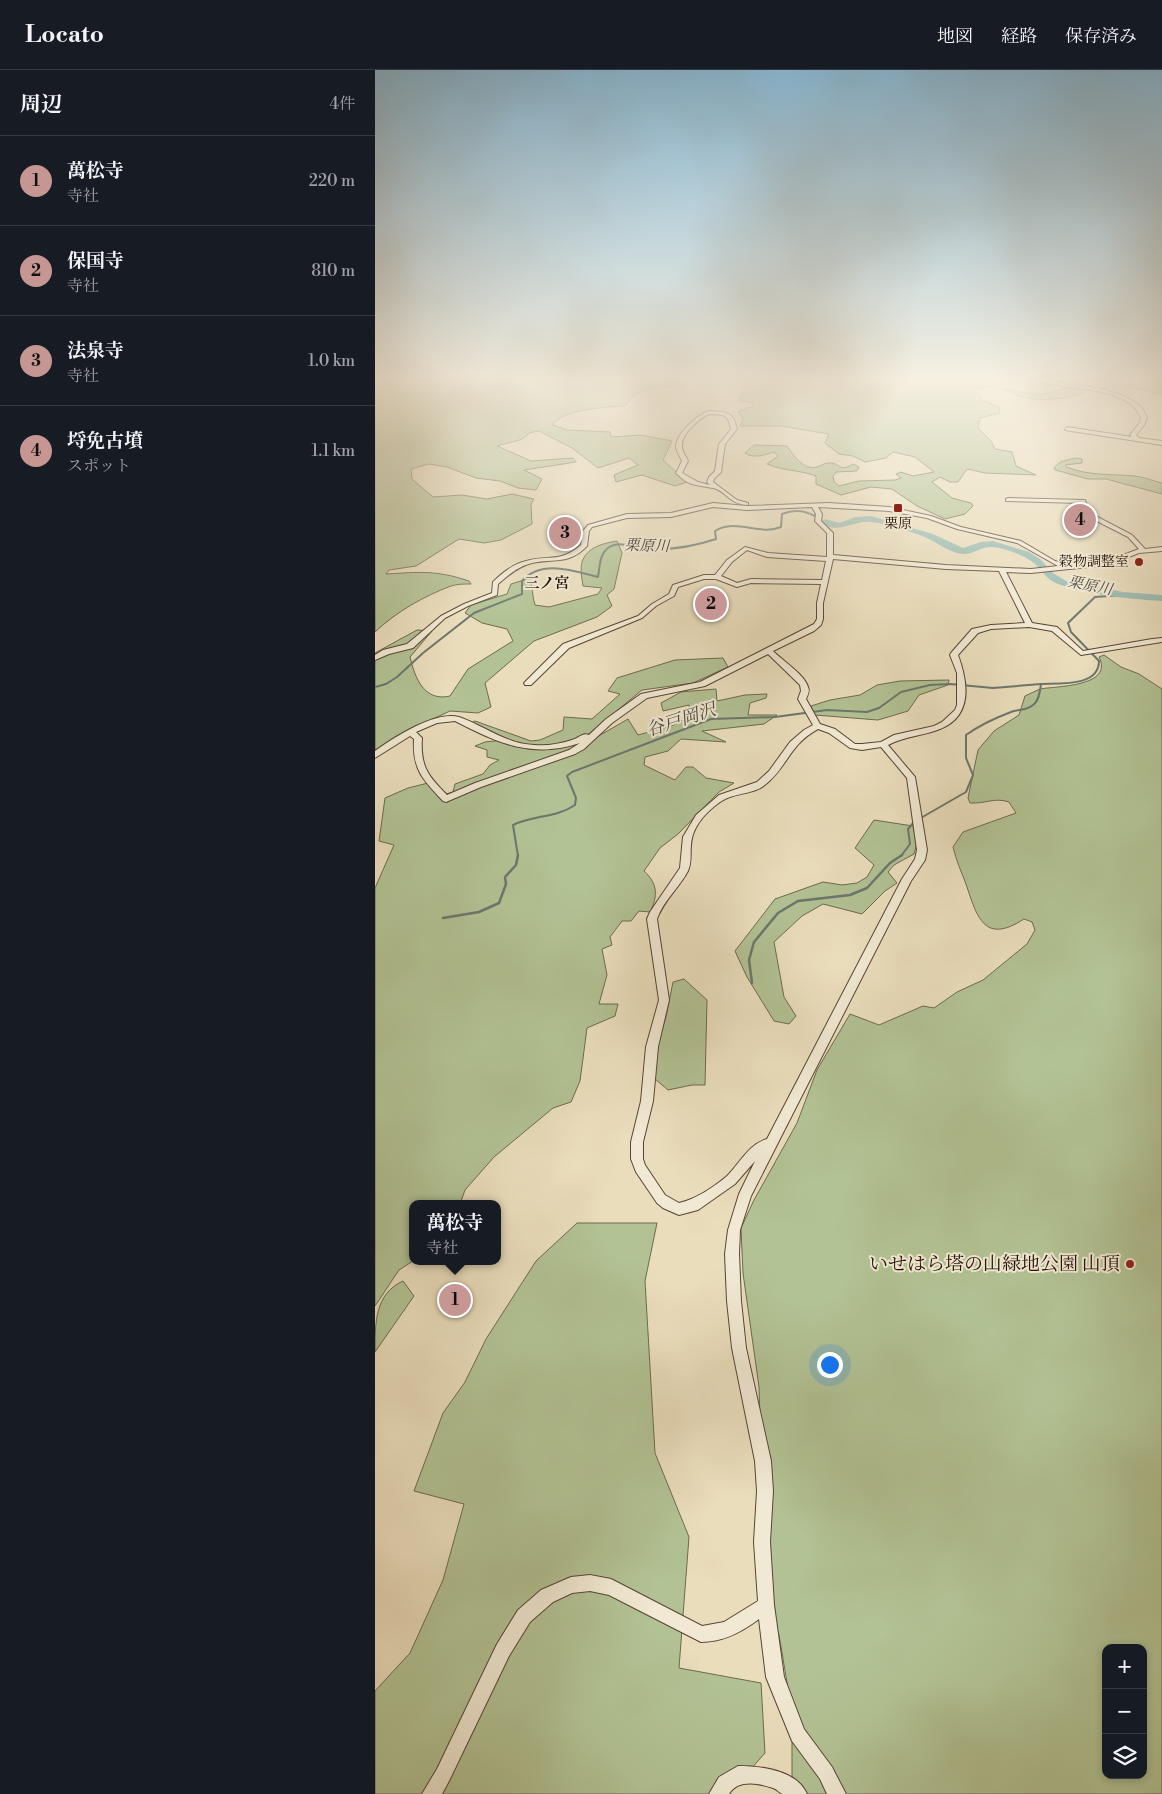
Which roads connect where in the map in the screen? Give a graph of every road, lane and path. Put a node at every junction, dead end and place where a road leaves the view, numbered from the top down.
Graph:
1 (684, 460) edge
2 (717, 460) edge
3 (715, 486) junction
4 (831, 496) dead end
5 (1008, 500) dead end
6 (814, 506) junction
7 (829, 506) junction
8 (756, 508) junction
9 (1161, 548) edge
10 (1143, 550) junction
11 (830, 558) junction
12 (1068, 568) junction
13 (1002, 570) junction
14 (717, 577) junction
15 (826, 582) junction
16 (1029, 625) junction
17 (1162, 640) edge
18 (769, 652) junction
19 (375, 658) edge
20 (528, 683) dead end
21 (609, 721) junction
22 (817, 726) junction
23 (411, 732) junction
24 (883, 744) junction
25 (375, 755) edge
26 (772, 1143) junction
27 (766, 1605) junction
28 (431, 1794) edge
29 (718, 1794) edge
30 (798, 1794) edge
31 (837, 1794) edge

1 - 3 street
2 - 3 street
3 - 8 street
4 - 7 street
5 - 10 street
6 - 7 street
6 - 8 street
6 - 11 street
7 - 12 street
8 - 19 street
9 - 10 street
10 - 12 street
11 - 13 street
11 - 14 street
11 - 15 street
12 - 13 street
13 - 16 street
14 - 15 street
14 - 20 street
15 - 18 street
16 - 17 street
16 - 24 street
18 - 21 street
18 - 22 street
21 - 23 street
21 - 23 street
22 - 24 street
22 - 26 street
23 - 25 street
24 - 26 street
26 - 27 street
27 - 28 street
27 - 31 street
29 - 30 street

